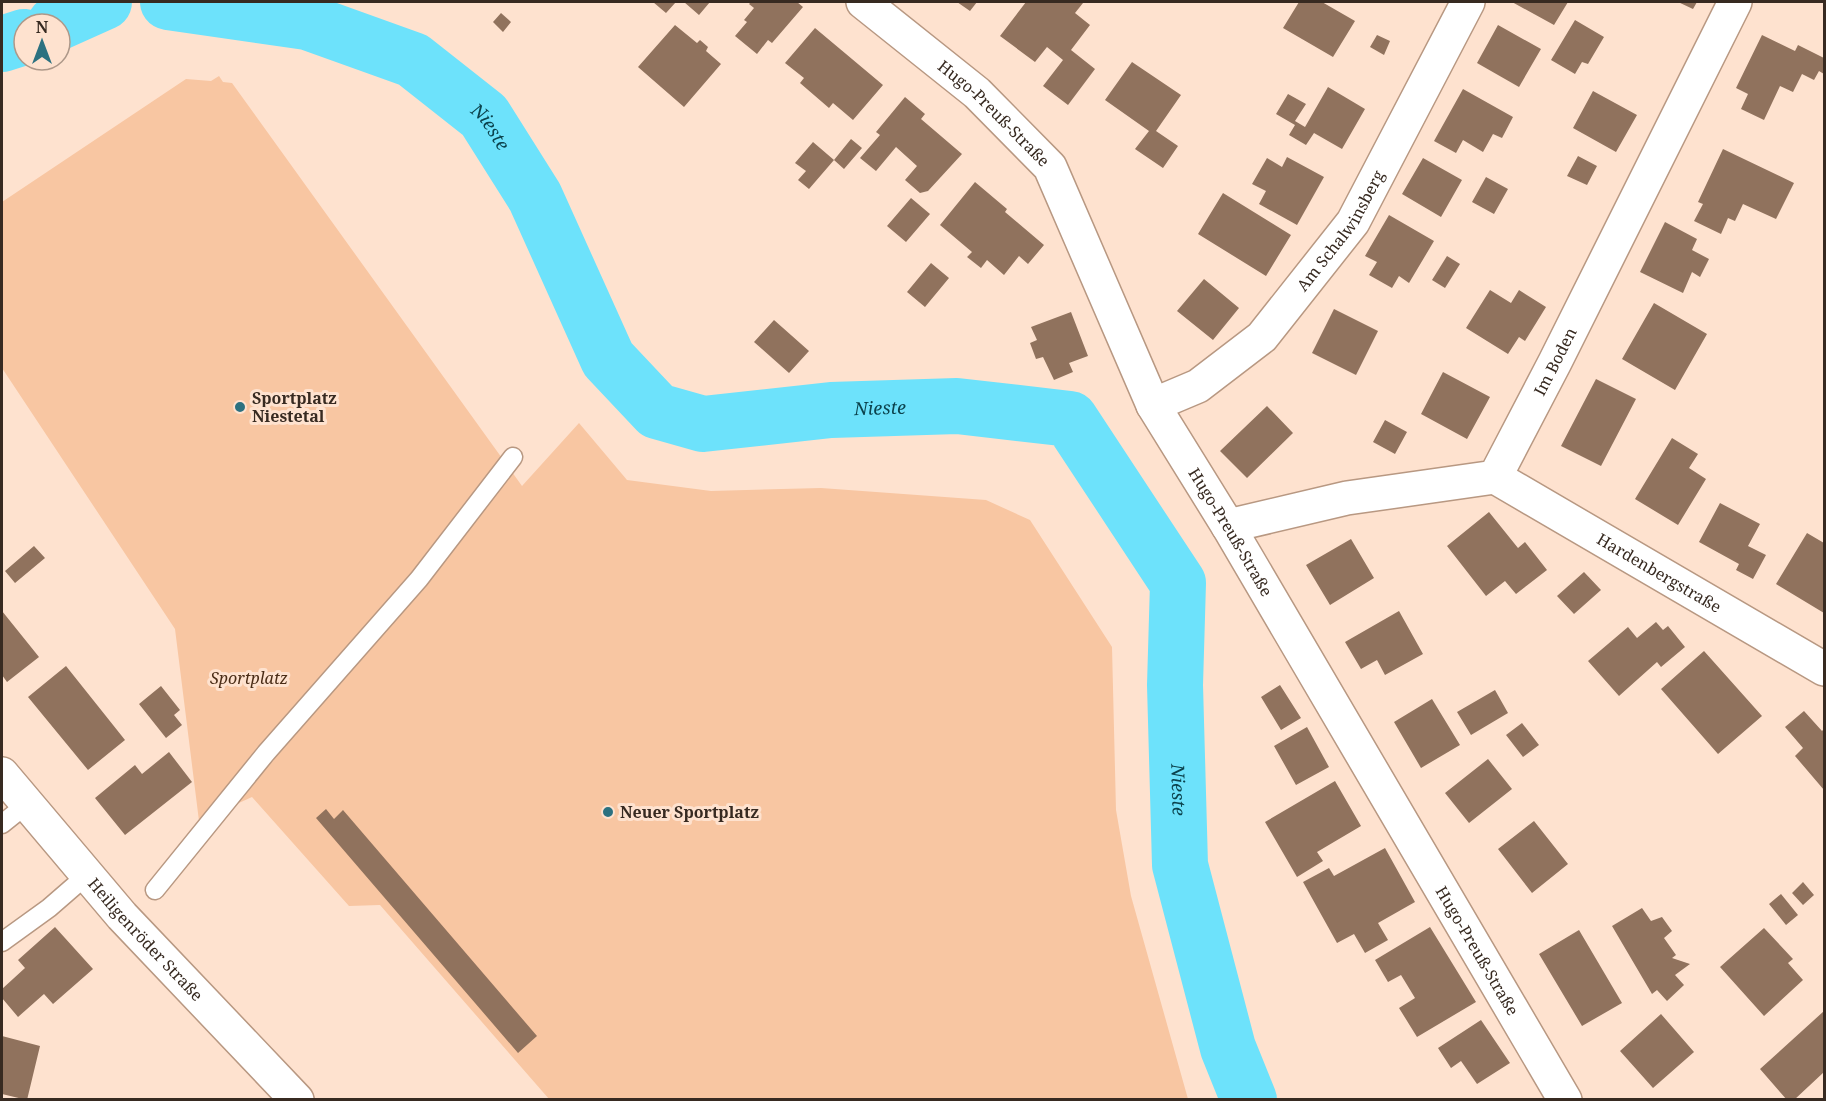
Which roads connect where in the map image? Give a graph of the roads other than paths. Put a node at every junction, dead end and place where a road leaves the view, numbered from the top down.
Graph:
1 (863, 2) edge
2 (1468, 2) edge
3 (1736, 2) edge
4 (1153, 405) junction
5 (513, 457) dead end
6 (1495, 477) junction
7 (1228, 526) junction
8 (1824, 669) edge
9 (2, 774) edge
10 (27, 804) junction
11 (2, 824) edge
12 (87, 875) junction
13 (155, 890) dead end
14 (2, 942) edge
15 (297, 1100) edge
16 (1565, 1100) edge

1 - 4 street, Hugo-Preuß-Straße
2 - 4 street, Am Schalwinsberg
3 - 6 street, Im Boden
4 - 7 street, Hugo-Preuß-Straße
5 - 13 lane
6 - 7 street
6 - 8 street, Hardenbergstraße
7 - 16 street, Hugo-Preuß-Straße
9 - 10 street, Heiligenröder Straße
10 - 11 lane
10 - 12 street, Heiligenröder Straße
12 - 14 lane
12 - 15 street, Heiligenröder Straße

